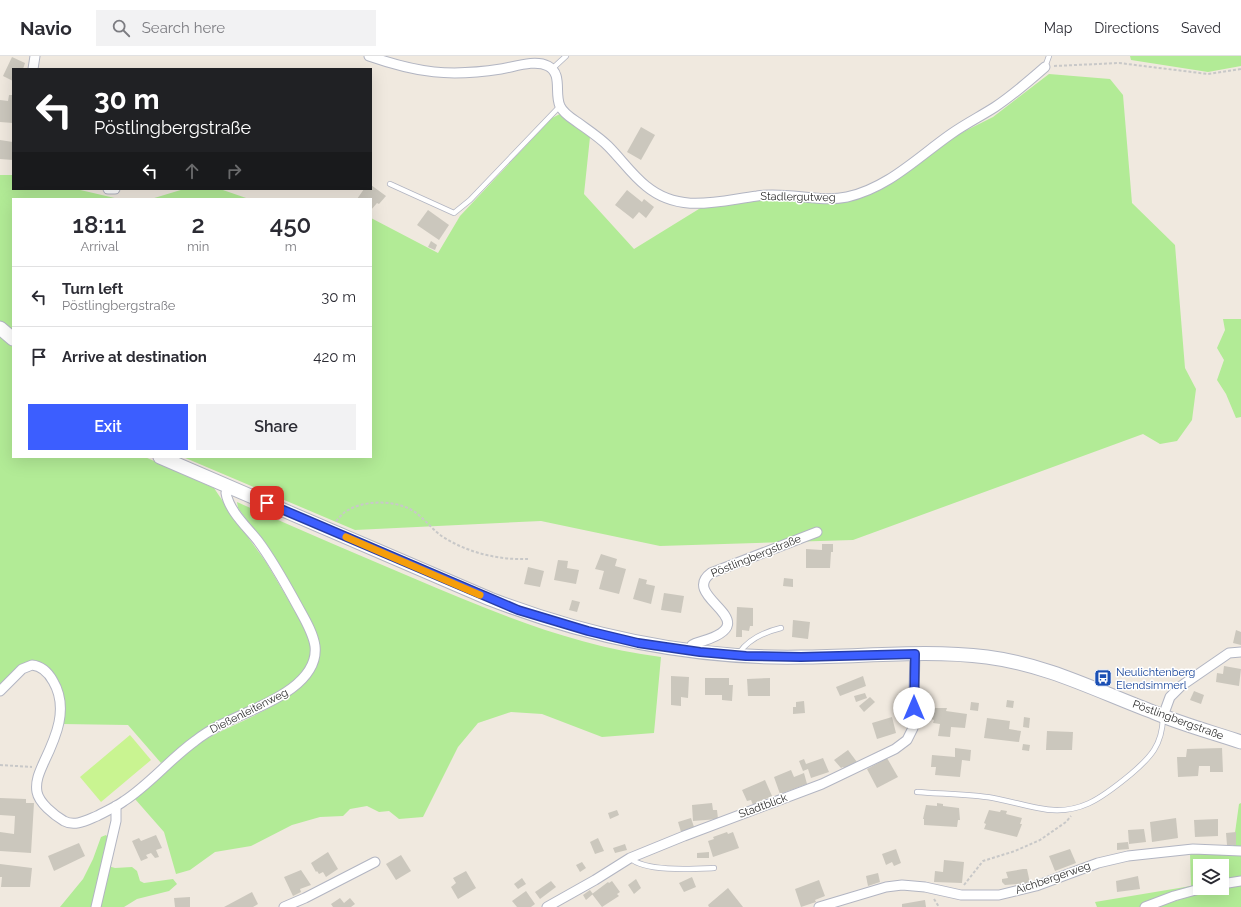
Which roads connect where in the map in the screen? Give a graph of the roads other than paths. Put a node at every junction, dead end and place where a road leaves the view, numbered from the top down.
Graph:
1 (35, 56) edge
2 (369, 56) edge
3 (1049, 56) edge
4 (564, 57) edge
5 (1045, 67) joint
6 (33, 68) edge
7 (552, 69) junction
8 (560, 106) junction
9 (390, 184) dead end
10 (0, 328) edge
11 (12, 338) edge
12 (162, 458) edge
13 (228, 487) junction
14 (817, 532) dead end
15 (781, 628) dead end
16 (691, 651) junction
17 (1241, 652) edge
18 (738, 655) junction
19 (915, 657) junction
20 (0, 692) edge
21 (1163, 716) junction
22 (1241, 743) edge
23 (1241, 748) edge
24 (917, 792) dead end
25 (116, 806) junction
26 (1241, 851) edge
27 (630, 858) junction
28 (375, 862) dead end
29 (714, 868) dead end
30 (1241, 881) edge
31 (1229, 883) edge
32 (1193, 891) edge
33 (96, 907) edge
34 (284, 907) edge
35 (547, 907) edge
36 (819, 907) edge
37 (1145, 907) edge

1 - 6 street
2 - 7 street
3 - 5 lane
4 - 7 lane
5 - 8 street, Stadlergutweg
7 - 8 street
8 - 9 lane
10 - 11 main road
12 - 13 main road, Pöstlingbergstraße
13 - 16 main road, Pöstlingbergstraße
13 - 25 street, Dießenleitenweg
14 - 16 street, Pöstlingbergstraße
15 - 18 lane
16 - 18 main road, Pöstlingbergstraße
17 - 21 street
18 - 19 main road, Pöstlingbergstraße
19 - 21 main road, Pöstlingbergstraße
19 - 27 street, Stadtblick
20 - 25 street, Dießenleitenweg
21 - 22 main road, Pöstlingbergstraße
21 - 24 lane
22 - 23 lane
25 - 33 street
26 - 36 street, Aichbergerweg
27 - 29 lane
27 - 35 street, Stadtblick
28 - 34 street
30 - 31 street
32 - 37 street

